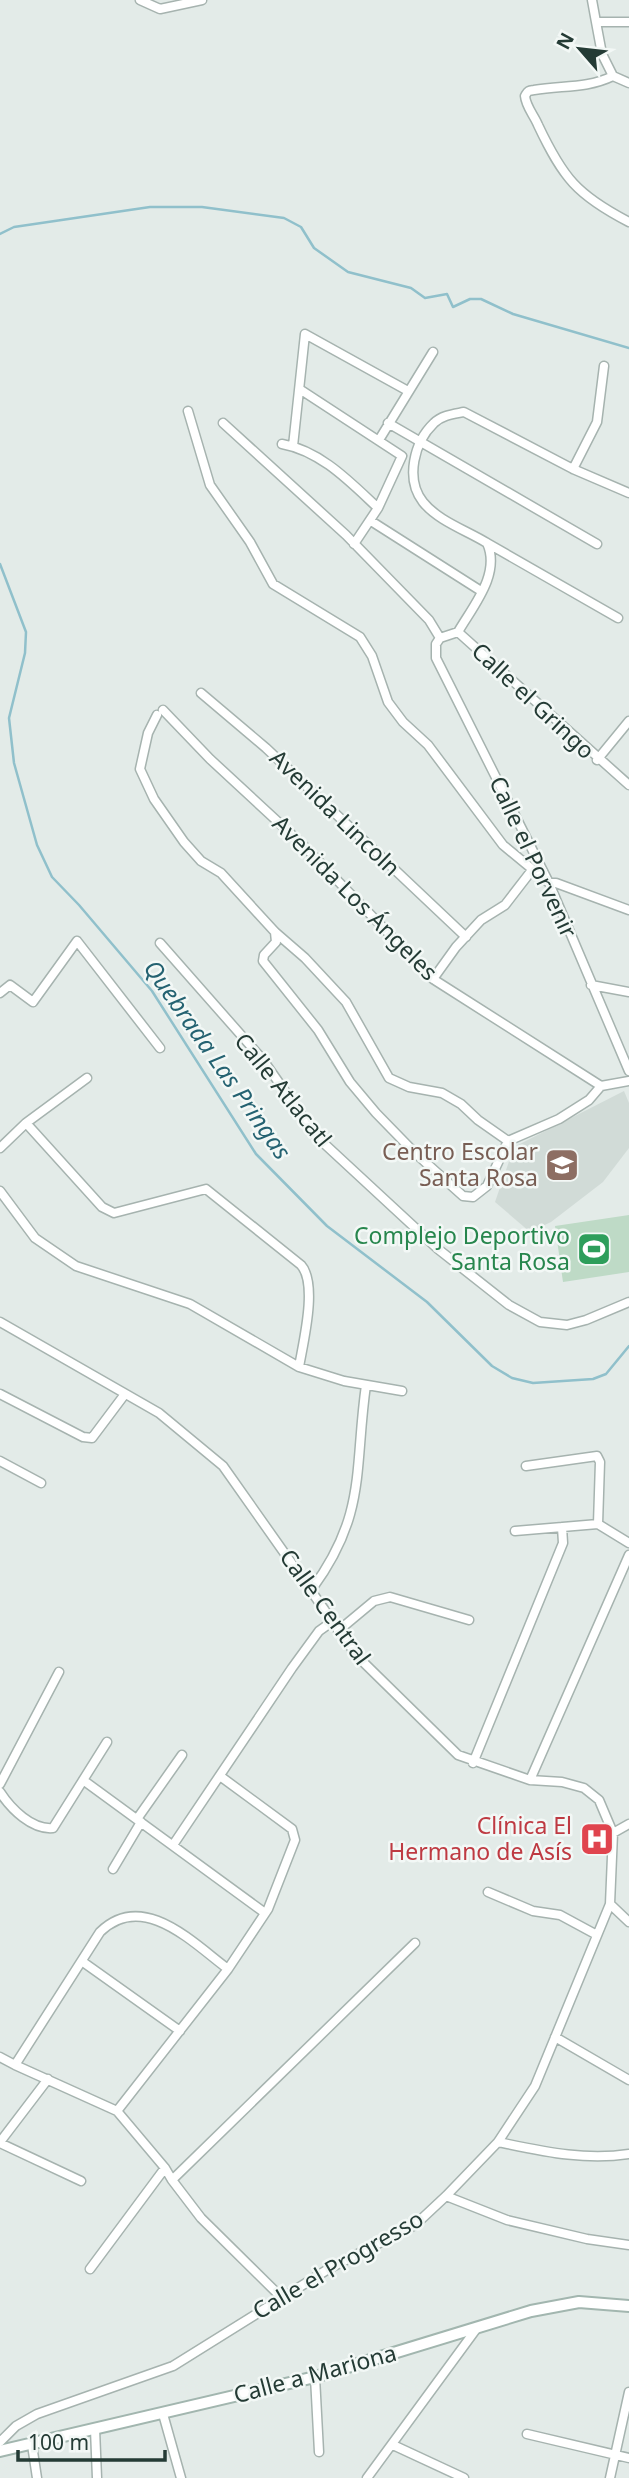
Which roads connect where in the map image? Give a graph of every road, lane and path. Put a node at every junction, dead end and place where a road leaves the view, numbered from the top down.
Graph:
1 (139, 0) edge
2 (201, 0) edge
3 (592, 0) edge
4 (596, 22) junction
5 (629, 22) edge
6 (613, 76) junction
7 (629, 83) edge
8 (629, 222) edge
9 (433, 352) dead end
10 (604, 366) dead end
11 (301, 390) junction
12 (408, 391) junction
13 (188, 411) dead end
14 (388, 423) junction
15 (223, 424) dead end
16 (379, 440) junction
17 (421, 443) junction
18 (282, 444) dead end
19 (293, 446) junction
20 (573, 469) junction
21 (629, 493) edge
22 (378, 508) junction
23 (371, 521) junction
24 (487, 543) junction
25 (354, 544) junction
26 (597, 544) dead end
27 (481, 591) junction
28 (618, 618) dead end
29 (457, 632) junction
30 (438, 641) junction
31 (201, 693) dead end
32 (629, 721) edge
33 (597, 760) junction
34 (629, 785) edge
35 (532, 870) junction
36 (549, 883) junction
37 (629, 910) edge
38 (275, 932) junction
39 (466, 937) junction
40 (160, 943) dead end
41 (433, 979) junction
42 (591, 985) junction
43 (629, 992) edge
44 (0, 993) edge
45 (160, 1048) dead end
46 (629, 1071) edge
47 (87, 1078) dead end
48 (629, 1081) edge
49 (601, 1086) junction
50 (26, 1123) junction
51 (509, 1141) junction
52 (0, 1148) edge
53 (0, 1191) edge
54 (629, 1302) edge
55 (0, 1322) edge
56 (299, 1367) junction
57 (366, 1385) junction
58 (402, 1391) dead end
59 (0, 1394) edge
60 (125, 1394) junction
61 (0, 1461) edge
62 (526, 1466) dead end
63 (40, 1483) dead end
64 (598, 1524) junction
65 (562, 1527) junction
66 (515, 1531) dead end
67 (629, 1543) edge
68 (629, 1555) edge
69 (312, 1589) junction
70 (469, 1620) dead end
71 (332, 1621) junction
72 (338, 1631) junction
73 (59, 1672) dead end
74 (107, 1742) dead end
75 (182, 1755) dead end
76 (473, 1763) junction
77 (220, 1776) junction
78 (83, 1780) junction
79 (530, 1780) junction
80 (0, 1784) edge
81 (0, 1792) edge
82 (139, 1821) junction
83 (629, 1824) edge
84 (613, 1833) junction
85 (173, 1845) junction
86 (113, 1870) dead end
87 (488, 1892) dead end
88 (610, 1904) junction
89 (265, 1913) junction
90 (629, 1922) edge
91 (597, 1935) junction
92 (415, 1944) dead end
93 (83, 1962) junction
94 (228, 1969) junction
95 (180, 2031) junction
96 (555, 2038) junction
97 (0, 2057) edge
98 (15, 2065) junction
99 (48, 2079) junction
100 (629, 2080) edge
101 (117, 2111) junction
102 (498, 2142) junction
103 (0, 2143) edge
104 (629, 2154) edge
105 (165, 2168) junction
106 (172, 2180) junction
107 (81, 2181) dead end
108 (446, 2196) junction
109 (629, 2245) edge
110 (90, 2269) dead end
111 (281, 2297) junction
112 (629, 2306) edge
113 (477, 2328) junction
114 (315, 2377) junction
115 (629, 2392) edge
116 (163, 2414) junction
117 (96, 2430) junction
118 (527, 2434) dead end
119 (0, 2442) edge
120 (32, 2445) junction
121 (393, 2445) junction
122 (0, 2451) edge
123 (319, 2452) dead end
124 (615, 2455) junction
125 (629, 2458) edge
126 (37, 2478) edge
127 (97, 2478) edge
128 (181, 2478) edge
129 (367, 2478) edge
130 (464, 2478) edge
131 (610, 2478) edge

1 - 2 street
3 - 4 street
4 - 5 street
4 - 6 street
6 - 7 street
6 - 8 street
9 - 12 street
10 - 20 street
11 - 12 street
11 - 16 street
11 - 19 street
12 - 14 street
13 - 35 street
14 - 16 street
14 - 17 street
15 - 25 street, Calle el Porvenir
16 - 22 street
17 - 20 street
17 - 24 street
17 - 26 street
18 - 19 street
19 - 22 street
20 - 21 street
22 - 23 street
23 - 25 street
23 - 27 street
24 - 27 street
24 - 28 street
25 - 30 street, Calle el Porvenir
27 - 29 street
29 - 30 street, Calle el Gringo
29 - 33 street, Calle el Gringo
30 - 36 street, Calle el Porvenir
31 - 39 street, Avenida Lincoln
32 - 33 street
33 - 34 street, Calle el Gringo
35 - 36 street
35 - 39 street
36 - 37 street
36 - 42 street, Calle el Porvenir
38 - 41 street, Avenida Los Ángeles
38 - 51 street
38 - 51 street
39 - 41 street
40 - 54 street, Calle Atlacatl
41 - 49 street, Avenida Los Ángeles
42 - 43 street
42 - 46 street, Calle el Porvenir
44 - 45 street
47 - 50 street
48 - 49 street
49 - 51 street
50 - 52 street
50 - 56 street
53 - 56 street
55 - 60 street, Calle Central
56 - 57 street
57 - 58 street
57 - 69 street
59 - 60 street
60 - 69 street, Calle Central
61 - 63 street
62 - 64 street
64 - 65 street
64 - 67 street
65 - 66 street
65 - 76 street
68 - 79 street
69 - 71 street, Calle Central
70 - 72 street
71 - 72 street, Calle Central
71 - 77 street
72 - 76 street, Calle Central
73 - 80 street
74 - 78 street
75 - 82 street
76 - 79 street, Calle Central
77 - 85 street
77 - 89 street
78 - 81 street
78 - 82 street
79 - 84 street, Calle Central
82 - 85 street
82 - 86 street
83 - 84 street
84 - 88 street, Calle Central
85 - 89 street
87 - 91 street
88 - 90 street
88 - 91 street, Calle el Progresso
89 - 94 street
91 - 96 street, Calle el Progresso
92 - 106 street
93 - 94 street
93 - 95 street
93 - 98 street
94 - 95 street
95 - 101 street
96 - 100 street
96 - 102 street, Calle el Progresso
97 - 98 street
98 - 99 street
99 - 101 street
99 - 103 street
101 - 105 street
102 - 104 street
102 - 108 street, Calle el Progresso
103 - 107 street
105 - 106 street
105 - 110 street
106 - 111 street
108 - 109 street
108 - 111 street, Calle el Progresso
111 - 119 street, Calle el Progresso
112 - 113 main road, Calle a Mariona
113 - 114 main road, Calle a Mariona
113 - 121 street
114 - 116 main road, Calle a Mariona
114 - 123 street
115 - 124 street
116 - 117 main road, Calle a Mariona
116 - 128 street
117 - 120 main road, Calle a Mariona
117 - 127 street
118 - 124 street
120 - 122 main road, Calle a Mariona
120 - 126 street
121 - 129 street
121 - 130 street
124 - 125 street
124 - 131 street

